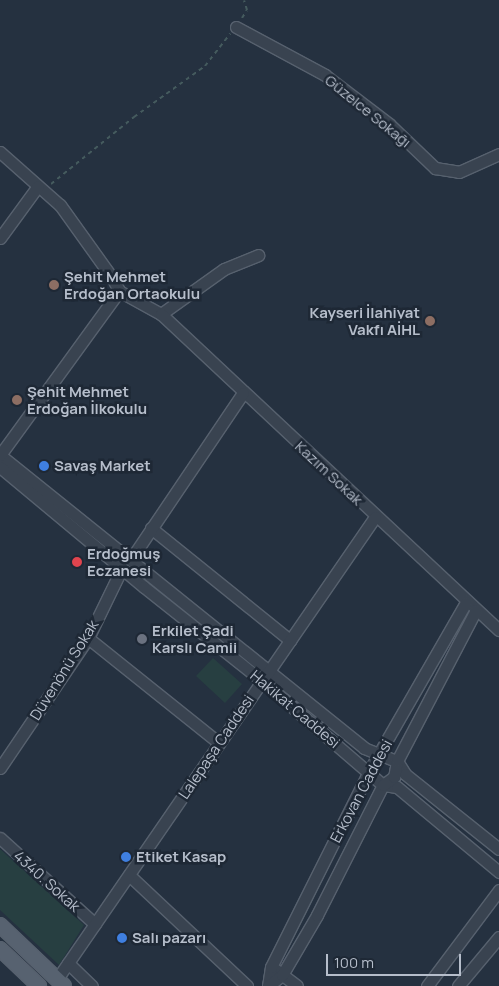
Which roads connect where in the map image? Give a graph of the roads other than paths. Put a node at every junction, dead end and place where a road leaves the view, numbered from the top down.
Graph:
1 (236, 27) road end
2 (0, 152) edge
3 (499, 154) edge
4 (41, 188) junction
5 (0, 238) edge
6 (258, 255) dead end
7 (119, 291) junction
8 (161, 314) junction
9 (243, 393) junction
10 (0, 455) edge
11 (0, 466) edge
12 (375, 517) junction
13 (151, 528) junction
14 (131, 559) junction
15 (122, 568) junction
16 (466, 602) junction
17 (476, 610) junction
18 (499, 630) edge
19 (88, 638) junction
20 (290, 640) junction
21 (265, 676) junction
22 (219, 743) junction
23 (380, 755) junction
24 (397, 761) junction
25 (0, 768) edge
26 (369, 771) junction
27 (383, 785) junction
28 (0, 838) edge
29 (499, 849) edge
30 (499, 872) edge
31 (129, 874) junction
32 (499, 890) edge
33 (95, 924) junction
34 (0, 925) edge
35 (499, 937) edge
36 (0, 949) edge
37 (68, 964) junction
38 (271, 967) junction
39 (282, 975) junction
40 (61, 982) edge
41 (39, 986) edge
42 (92, 986) edge
43 (247, 986) edge
44 (268, 986) edge
45 (297, 986) edge
46 (427, 986) edge
47 (458, 986) edge

1 - 3 street, Güzelce Sokağı
2 - 4 street
4 - 5 street
4 - 7 street
6 - 8 street
7 - 8 street
7 - 10 street
8 - 9 street, Kazım Sokak
9 - 12 street, Kazım Sokak
9 - 13 street
10 - 14 street, Hakikat Caddesi
11 - 15 street, Hakikat Caddesi
12 - 16 street, Kazım Sokak
12 - 20 street, Lalepaşa Caddesi
13 - 14 street
13 - 20 street
14 - 21 street, Hakikat Caddesi
15 - 19 street, Düvenönü Sokak
15 - 21 street, Hakikat Caddesi
16 - 17 street, Kazım Sokak
16 - 23 street, Erkovan Caddesi
17 - 18 street, Kazım Sokak
17 - 24 street, Erkovan Caddesi
19 - 22 street
19 - 25 street, Düvenönü Sokak
20 - 21 street, Lalepaşa Caddesi
21 - 22 street, Lalepaşa Caddesi
21 - 23 street, Hakikat Caddesi
21 - 26 street, Hakikat Caddesi
22 - 31 street, Lalepaşa Caddesi
23 - 24 street, Hakikat Caddesi
23 - 26 street, Erkovan Caddesi
24 - 27 street, Erkovan Caddesi
24 - 29 street
26 - 27 street, Hakikat Caddesi
26 - 38 street, Erkovan Caddesi
27 - 30 street, Hakikat Caddesi
27 - 39 street, Erkovan Caddesi
28 - 33 street, 4340. Sokak
31 - 33 street, Lalepaşa Caddesi
31 - 43 street
32 - 46 street
33 - 37 street, Lalepaşa Caddesi
34 - 40 main road
35 - 47 street
36 - 41 main road
37 - 40 street, Lalepaşa Caddesi
37 - 42 street
38 - 39 street
38 - 44 street, Erkovan Caddesi
39 - 44 street, Erkovan Caddesi
39 - 45 street

